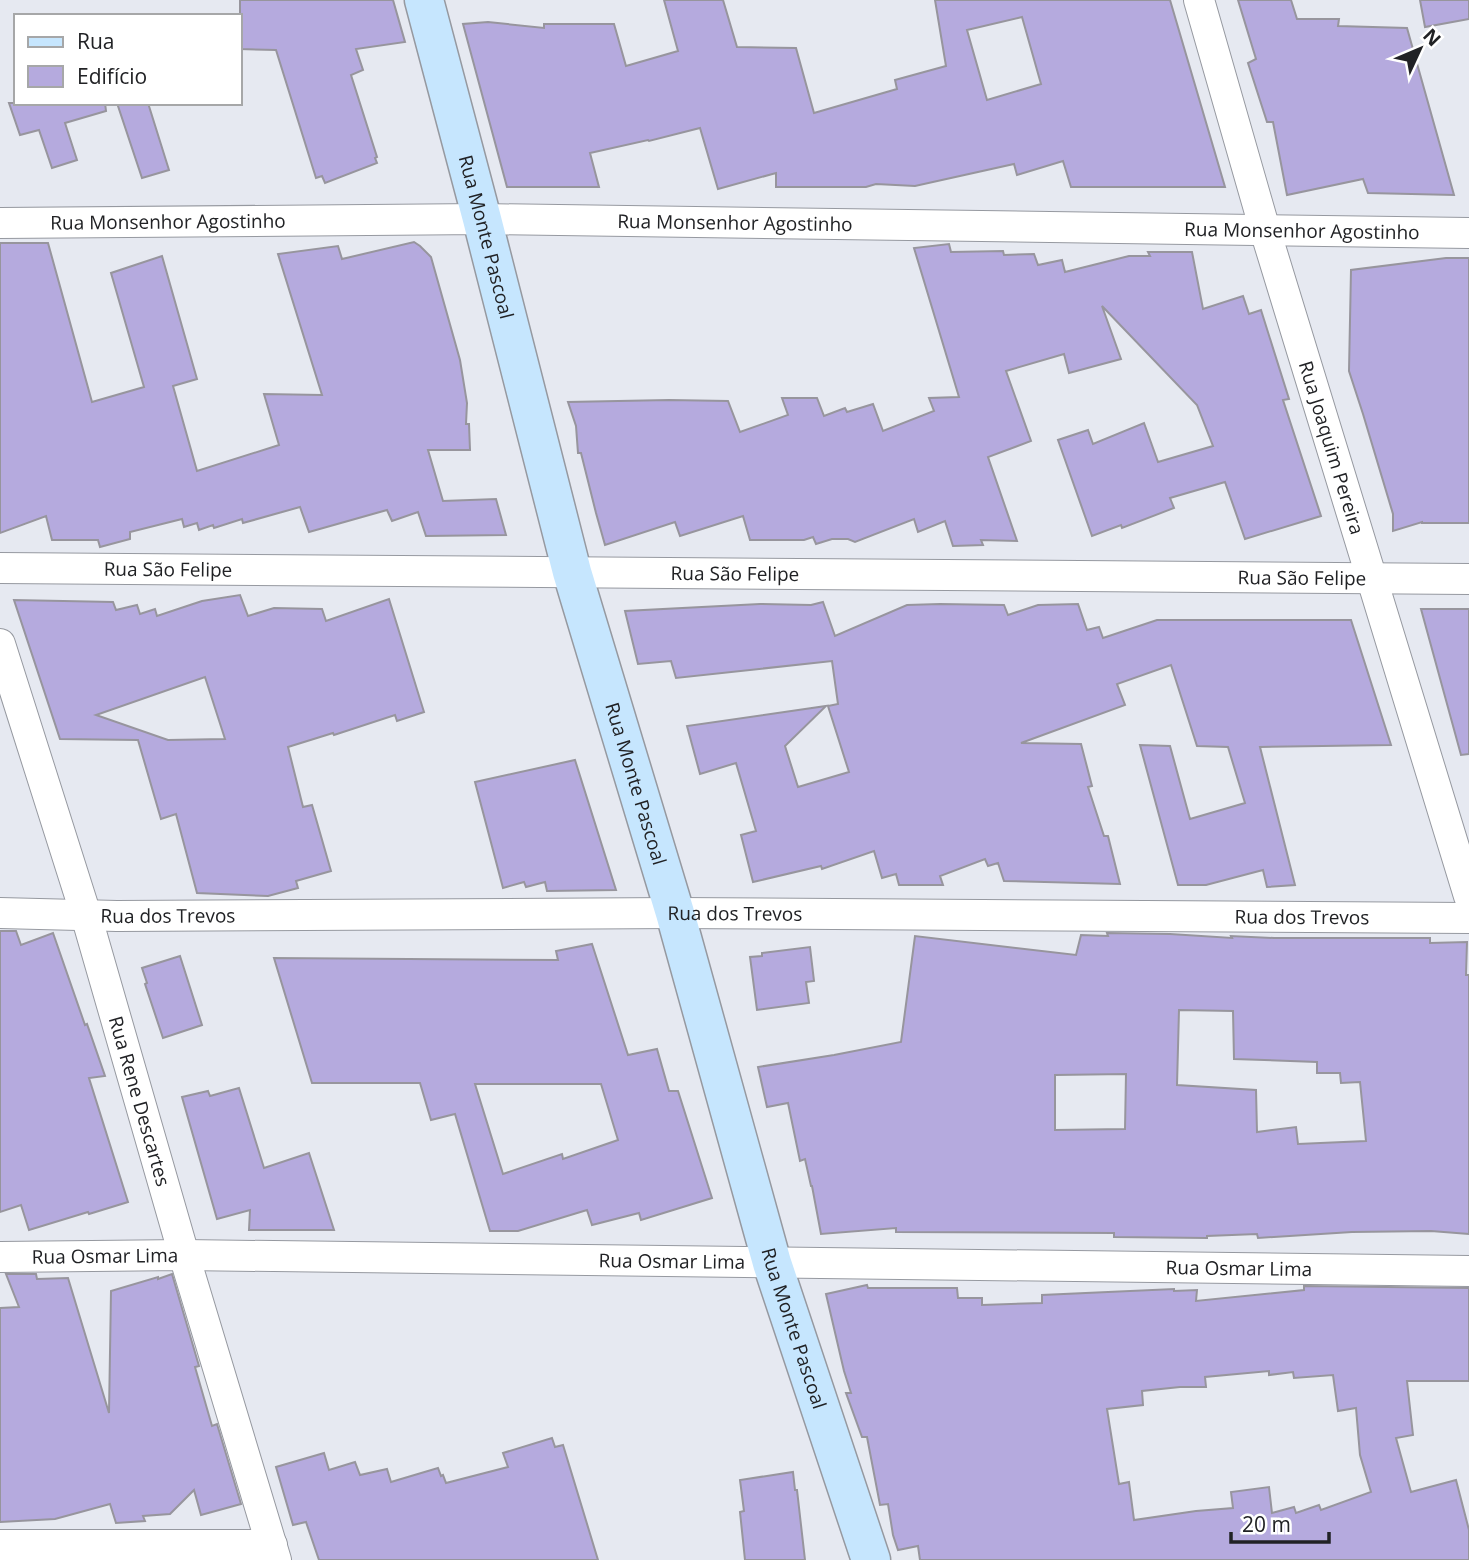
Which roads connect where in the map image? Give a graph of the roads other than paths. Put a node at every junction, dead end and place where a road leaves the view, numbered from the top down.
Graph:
1 (424, 0) edge
2 (1199, 0) edge
3 (482, 219) junction
4 (0, 223) edge
5 (1265, 230) junction
6 (1469, 233) edge
7 (0, 568) edge
8 (572, 572) junction
9 (1371, 578) junction
10 (1469, 579) edge
11 (0, 644) edge
12 (1469, 896) edge
13 (0, 913) edge
14 (675, 913) junction
15 (86, 915) junction
16 (1469, 918) edge
17 (184, 1255) junction
18 (0, 1257) edge
19 (772, 1262) junction
20 (1469, 1271) edge
21 (0, 1545) edge
22 (274, 1553) edge
23 (871, 1560) edge

1 - 3 street, Rua Monte Pascoal
2 - 5 street, Rua Joaquim Pereira
3 - 4 street, Rua Monsenhor Agostinho
3 - 5 street, Rua Monsenhor Agostinho
3 - 8 street, Rua Monte Pascoal
5 - 6 street, Rua Monsenhor Agostinho
5 - 9 street, Rua Joaquim Pereira
7 - 8 street, Rua São Felipe
8 - 9 street, Rua São Felipe
8 - 14 street, Rua Monte Pascoal
9 - 10 street, Rua São Felipe
9 - 12 street, Rua Joaquim Pereira
11 - 15 street, Rua Rene Descartes
13 - 15 street, Rua dos Trevos
14 - 15 street, Rua dos Trevos
14 - 16 street, Rua dos Trevos
14 - 19 street, Rua Monte Pascoal
15 - 17 street, Rua Rene Descartes
17 - 18 street, Rua Osmar Lima
17 - 19 street, Rua Osmar Lima
17 - 22 street, Rua Rene Descartes
19 - 20 street, Rua Osmar Lima
19 - 23 street, Rua Monte Pascoal
21 - 22 street

